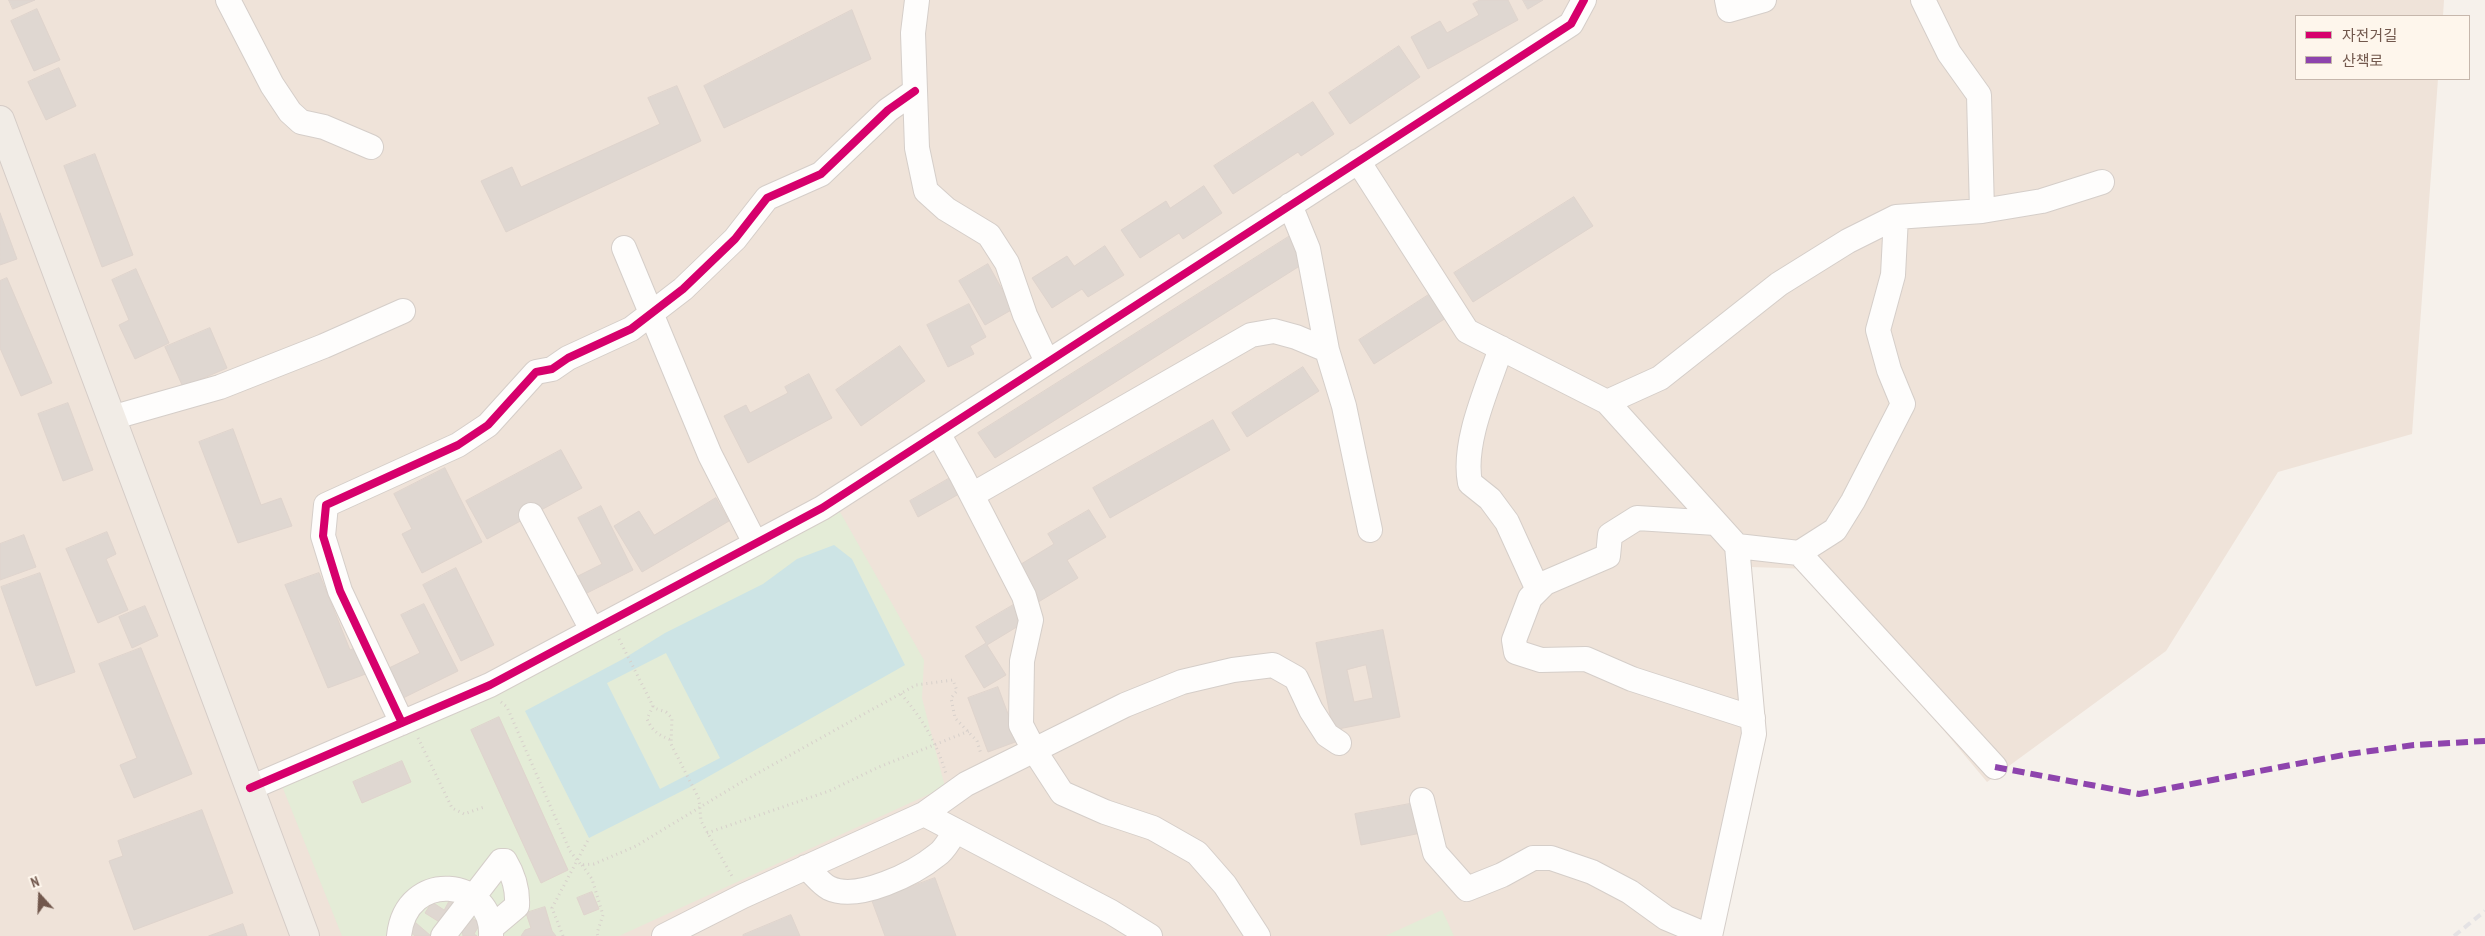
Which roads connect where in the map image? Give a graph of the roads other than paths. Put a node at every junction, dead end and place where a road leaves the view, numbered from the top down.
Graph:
1 (228, 0) edge
2 (917, 0) edge
3 (1584, 0) edge
4 (1727, 0) edge
5 (1764, 0) edge
6 (1923, 0) edge
7 (915, 91) junction
8 (0, 120) edge
9 (372, 147) dead end
10 (1358, 162) junction
11 (2102, 182) dead end
12 (1290, 206) junction
13 (1982, 211) junction
14 (1896, 217) junction
15 (624, 248) dead end
16 (403, 311) dead end
17 (651, 312) junction
18 (1501, 348) junction
19 (1327, 350) junction
20 (1047, 362) junction
21 (1607, 402) junction
22 (111, 418) junction
23 (938, 433) junction
24 (972, 495) junction
25 (531, 516) dead end
26 (1716, 523) junction
27 (1370, 530) dead end
28 (755, 544) junction
29 (1737, 546) junction
30 (1800, 553) junction
31 (1538, 590) junction
32 (601, 626) junction
33 (1753, 718) junction
34 (402, 722) junction
35 (1339, 744) dead end
36 (1034, 750) junction
37 (1995, 767) dead end
38 (250, 788) junction
39 (1422, 800) dead end
40 (924, 814) junction
41 (956, 830) junction
42 (806, 867) junction
43 (488, 876) junction
44 (473, 898) junction
45 (491, 932) edge
46 (305, 936) edge
47 (393, 936) edge
48 (399, 936) edge
49 (443, 936) edge
50 (664, 936) edge
51 (1150, 936) edge
52 (1258, 936) edge
53 (1710, 936) edge

1 - 9 street
2 - 7 street
3 - 10 street
4 - 5 street
6 - 13 street
7 - 17 street
7 - 20 street
8 - 22 main road
10 - 12 street
10 - 18 street
11 - 13 street
12 - 19 street
12 - 20 street
13 - 14 street
14 - 21 street
14 - 30 street
15 - 17 street
16 - 22 street
17 - 28 street
17 - 34 street
18 - 21 street
18 - 31 street
19 - 24 street
19 - 27 street
20 - 23 street
21 - 26 street
22 - 38 main road
23 - 24 street
23 - 28 street
24 - 36 street
25 - 32 street
26 - 29 street
26 - 31 street
28 - 32 street
29 - 30 street
29 - 33 street
30 - 37 street
31 - 33 street
32 - 34 street
33 - 53 street
34 - 38 street
35 - 36 street
36 - 40 street
36 - 52 street
38 - 46 main road
39 - 53 street
40 - 41 street
40 - 42 street
41 - 42 street
41 - 51 street
42 - 50 street
43 - 44 street
43 - 45 street
43 - 47 street
44 - 45 street
44 - 48 street
44 - 49 street

